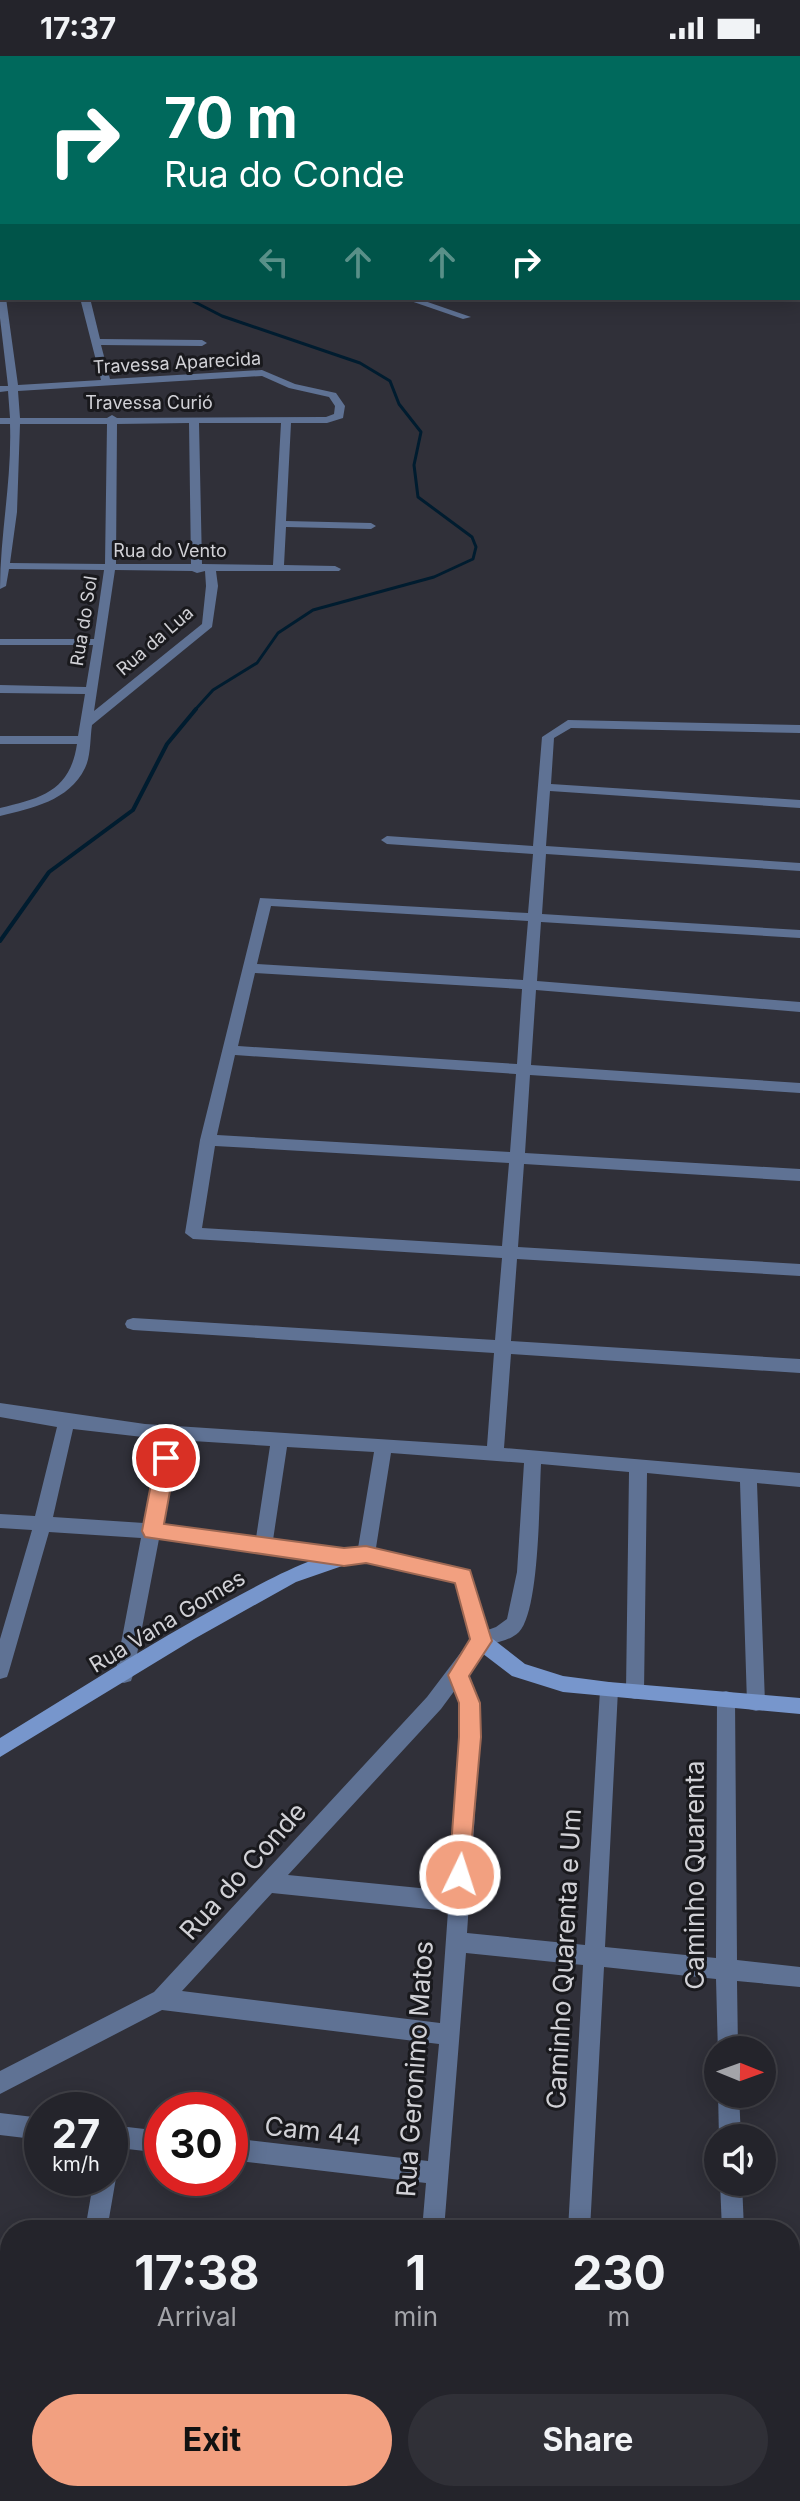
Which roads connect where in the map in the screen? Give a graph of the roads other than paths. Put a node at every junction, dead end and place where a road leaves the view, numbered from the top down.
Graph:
1 (3, 300) edge
2 (86, 300) edge
3 (413, 300) edge
4 (466, 317) dead end
5 (97, 342) junction
6 (202, 343) dead end
7 (106, 382) junction
8 (16, 388) junction
9 (0, 389) edge
10 (112, 418) junction
11 (17, 420) junction
12 (194, 420) junction
13 (292, 420) junction
14 (0, 421) edge
15 (281, 524) junction
16 (371, 526) dead end
17 (5, 566) junction
18 (110, 569) junction
19 (278, 569) junction
20 (335, 569) dead end
21 (204, 570) junction
22 (0, 586) edge
23 (0, 642) edge
24 (100, 642) junction
25 (0, 689) edge
26 (91, 691) junction
27 (86, 724) junction
28 (800, 729) edge
29 (0, 740) edge
30 (84, 740) junction
31 (544, 787) junction
32 (800, 804) edge
33 (0, 812) edge
34 (387, 840) dead end
35 (539, 851) junction
36 (800, 867) edge
37 (536, 916) junction
38 (800, 934) edge
39 (249, 968) junction
40 (530, 985) junction
41 (800, 1007) edge
42 (230, 1050) junction
43 (524, 1071) junction
44 (800, 1088) edge
45 (208, 1140) junction
46 (517, 1159) junction
47 (800, 1175) edge
48 (510, 1252) junction
49 (800, 1270) edge
50 (133, 1324) dead end
51 (500, 1346) junction
52 (800, 1366) edge
53 (0, 1410) edge
54 (66, 1424) junction
55 (170, 1433) junction
56 (279, 1441) junction
57 (384, 1445) junction
58 (495, 1453) junction
59 (533, 1456) junction
60 (638, 1468) junction
61 (748, 1475) junction
62 (800, 1480) edge
63 (0, 1521) edge
64 (42, 1525) junction
65 (152, 1531) junction
66 (264, 1544) junction
67 (366, 1554) junction
68 (344, 1557) junction
69 (481, 1641) junction
70 (0, 1671) edge
71 (124, 1675) junction
72 (458, 1675) junction
73 (609, 1690) junction
74 (635, 1691) junction
75 (726, 1699) junction
76 (756, 1703) junction
77 (800, 1706) edge
78 (0, 1748) edge
79 (268, 1883) junction
80 (458, 1902) junction
81 (455, 1942) junction
82 (595, 1957) junction
83 (724, 1970) junction
84 (800, 1977) edge
85 (161, 1999) junction
86 (450, 2035) junction
87 (726, 2036) edge
88 (0, 2083) edge
89 (0, 2124) edge
90 (24, 2127) edge
91 (248, 2151) edge
92 (438, 2173) junction
93 (102, 2196) edge
94 (732, 2196) edge
95 (98, 2220) edge
96 (434, 2220) edge
97 (580, 2220) edge
98 (733, 2220) edge

1 - 8 street
2 - 5 street
3 - 4 street
5 - 6 street
5 - 7 street
7 - 8 street, Travessa Aparecida
7 - 13 street, Travessa Aparecida
8 - 9 street, Travessa Aparecida
8 - 11 street
10 - 11 street, Travessa Curió
10 - 12 street, Travessa Curió
10 - 18 street, Rua do Sol
11 - 14 street, Travessa Curió
11 - 17 street
12 - 13 street, Travessa Curió
12 - 21 street, Rua da Lua
13 - 15 street
15 - 16 street
15 - 19 street
17 - 18 street, Rua do Vento
17 - 22 street
18 - 21 street, Rua do Vento
18 - 24 street, Rua do Sol
19 - 20 street, Rua do Vento
19 - 21 street, Rua do Vento
21 - 27 street, Rua da Lua
23 - 24 street
24 - 26 street, Rua do Sol
25 - 26 street
26 - 27 street, Rua do Sol
27 - 30 street, Rua do Sol
28 - 31 street
29 - 30 street
30 - 33 street, Rua do Sol
31 - 32 street
31 - 35 street
34 - 35 street
35 - 36 street
35 - 37 street
37 - 38 street
37 - 39 street
37 - 40 street
39 - 40 street
39 - 42 street
40 - 41 street
40 - 43 street
42 - 43 street
42 - 45 street
43 - 44 street
43 - 46 street
45 - 46 street
45 - 48 street
46 - 47 street
46 - 48 street
48 - 49 street
48 - 51 street
50 - 51 street
51 - 52 street
51 - 58 street
53 - 54 street
54 - 55 street
54 - 64 street
55 - 56 street
55 - 65 street
56 - 57 street
56 - 66 street
57 - 58 street
57 - 67 street
58 - 59 street
59 - 60 street
59 - 69 street
60 - 61 street
60 - 74 street
61 - 62 street
61 - 76 street
63 - 64 street
64 - 65 street
64 - 70 street
65 - 66 street
65 - 71 street
66 - 68 street
67 - 68 street, Rua Vana Gomes
67 - 69 street
68 - 71 street, Rua Vana Gomes
69 - 72 street, Rua do Conde
69 - 73 street
71 - 78 street, Rua Vana Gomes
72 - 79 street, Rua do Conde
72 - 80 street, Rua Geronimo Matos
73 - 74 street
73 - 82 street, Caminho Quarenta e Um
74 - 75 street
75 - 76 street
75 - 83 street, Caminho Quarenta
76 - 77 street
79 - 80 street
79 - 85 street, Rua do Conde
80 - 81 street, Rua Geronimo Matos
81 - 82 street
81 - 86 street, Rua Geronimo Matos
82 - 83 street
82 - 97 street, Caminho Quarenta e Um
83 - 84 street
83 - 87 street, Caminho Quarenta
85 - 86 street
85 - 88 street, Rua do Conde
86 - 92 street, Rua Geronimo Matos
89 - 90 street
91 - 92 street, Cam 44
92 - 96 street, Rua Geronimo Matos
93 - 95 street
94 - 98 street

